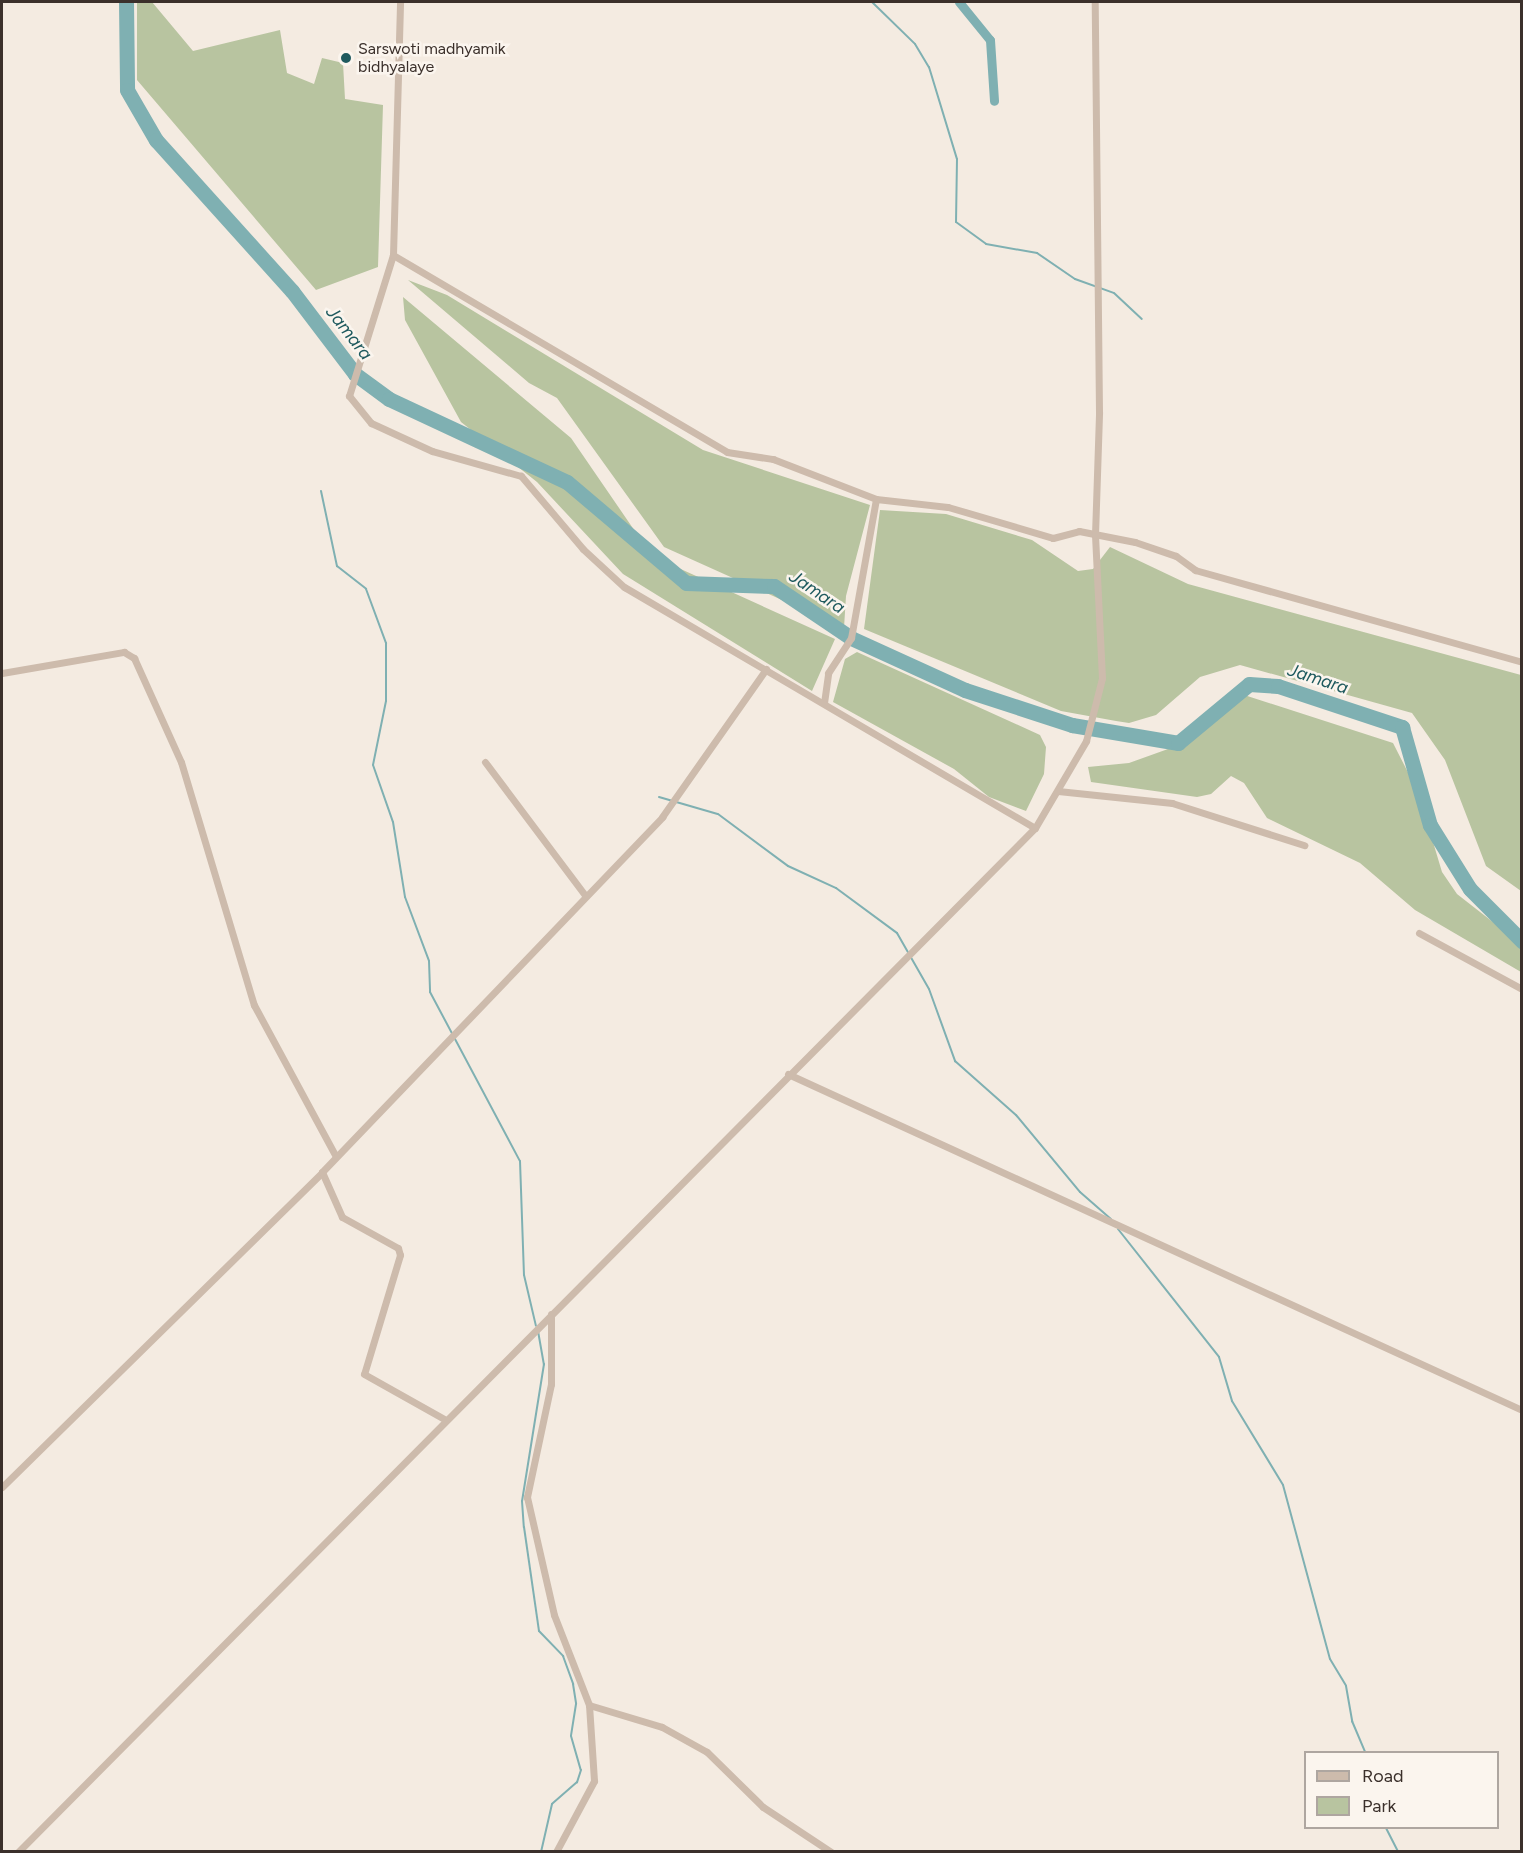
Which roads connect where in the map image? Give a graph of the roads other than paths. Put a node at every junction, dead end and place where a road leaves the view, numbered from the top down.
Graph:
1 (400, 2) edge
2 (1095, 2) edge
3 (393, 255) junction
4 (876, 499) junction
5 (1095, 535) junction
6 (1521, 662) edge
7 (766, 669) junction
8 (2, 673) edge
9 (824, 703) junction
10 (485, 762) dead end
11 (1058, 791) junction
12 (1035, 828) junction
13 (1304, 845) dead end
14 (585, 895) junction
15 (1419, 933) dead end
16 (1521, 989) edge
17 (788, 1074) junction
18 (335, 1155) junction
19 (322, 1172) junction
20 (551, 1314) junction
21 (1521, 1410) edge
22 (446, 1420) junction
23 (2, 1487) edge
24 (589, 1705) junction
25 (18, 1851) edge
26 (556, 1851) edge
27 (831, 1851) edge

1 - 3 street
2 - 5 street
3 - 4 street
3 - 7 street
4 - 5 street
4 - 9 street
5 - 6 street
5 - 11 street
7 - 9 street
7 - 14 street
8 - 18 street
9 - 12 street
10 - 14 street
11 - 12 street
11 - 13 street
12 - 17 street
14 - 18 street
15 - 16 street
17 - 20 street
17 - 21 street
18 - 19 street
19 - 22 street
19 - 23 street
20 - 22 street
20 - 24 street
22 - 25 street
24 - 26 street
24 - 27 street

